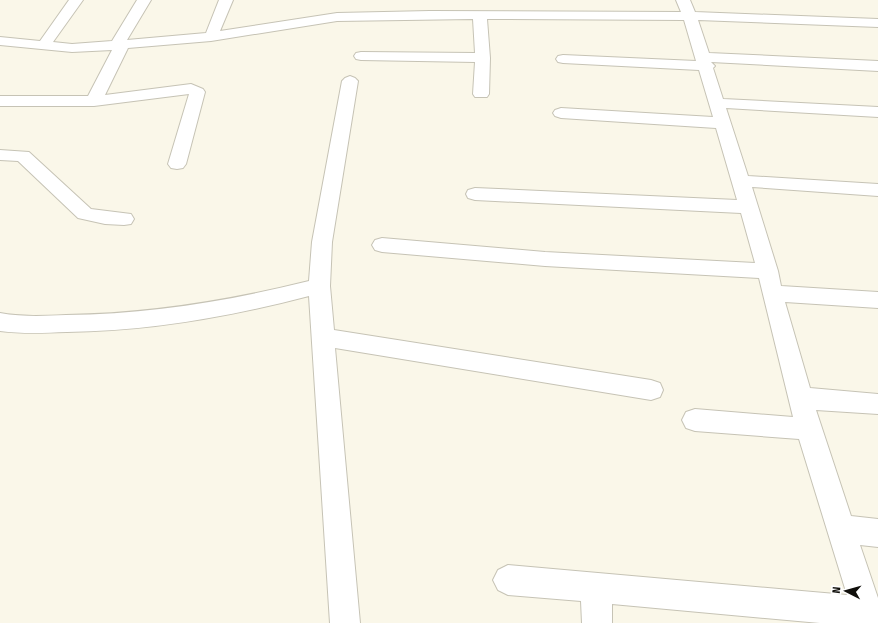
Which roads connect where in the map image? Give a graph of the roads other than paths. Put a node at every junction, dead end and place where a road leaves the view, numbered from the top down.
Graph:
1 (76, 0) edge
2 (144, 0) edge
3 (226, 0) edge
4 (541, 0) edge
5 (687, 8) edge
6 (480, 15) junction
7 (542, 16) junction
8 (878, 23) edge
9 (211, 37) junction
10 (0, 41) edge
11 (44, 45) junction
12 (120, 45) junction
13 (361, 56) dead end
14 (483, 58) junction
15 (563, 59) dead end
16 (704, 62) junction
17 (878, 66) edge
18 (350, 81) dead end
19 (481, 94) dead end
20 (0, 101) edge
21 (94, 101) junction
22 (717, 103) junction
23 (878, 112) edge
24 (561, 113) dead end
25 (723, 123) junction
26 (0, 155) edge
27 (177, 164) dead end
28 (742, 182) junction
29 (878, 190) edge
30 (475, 194) dead end
31 (748, 207) junction
32 (124, 219) dead end
33 (382, 245) dead end
34 (768, 271) junction
35 (319, 286) junction
36 (772, 293) junction
37 (878, 300) edge
38 (0, 322) edge
39 (323, 337) junction
40 (651, 390) dead end
41 (800, 398) junction
42 (878, 404) edge
43 (695, 420) dead end
44 (809, 429) junction
45 (840, 529) junction
46 (878, 533) edge
47 (508, 580) dead end
48 (596, 588) junction
49 (869, 617) edge
50 (345, 623) edge
51 (597, 623) edge

1 - 11 street
2 - 12 street
3 - 9 street
4 - 7 street
5 - 7 street
5 - 8 street
5 - 16 street
6 - 7 street
6 - 9 street
6 - 14 street
9 - 12 street
10 - 11 street
11 - 12 street
12 - 21 street
13 - 14 street
14 - 19 street
15 - 16 street
16 - 17 street
16 - 22 street
18 - 35 street
20 - 21 street
21 - 27 street
22 - 23 street
22 - 25 street
24 - 25 street
25 - 28 street
26 - 32 street
28 - 29 street
28 - 31 street
30 - 31 street
31 - 34 street
33 - 34 street
34 - 36 street
35 - 38 street
35 - 39 street
36 - 37 street
36 - 41 street
39 - 40 street
39 - 50 street
41 - 42 street
41 - 44 street
43 - 44 street
44 - 45 street
45 - 46 street
45 - 49 street
47 - 48 street
48 - 49 street
48 - 51 street

